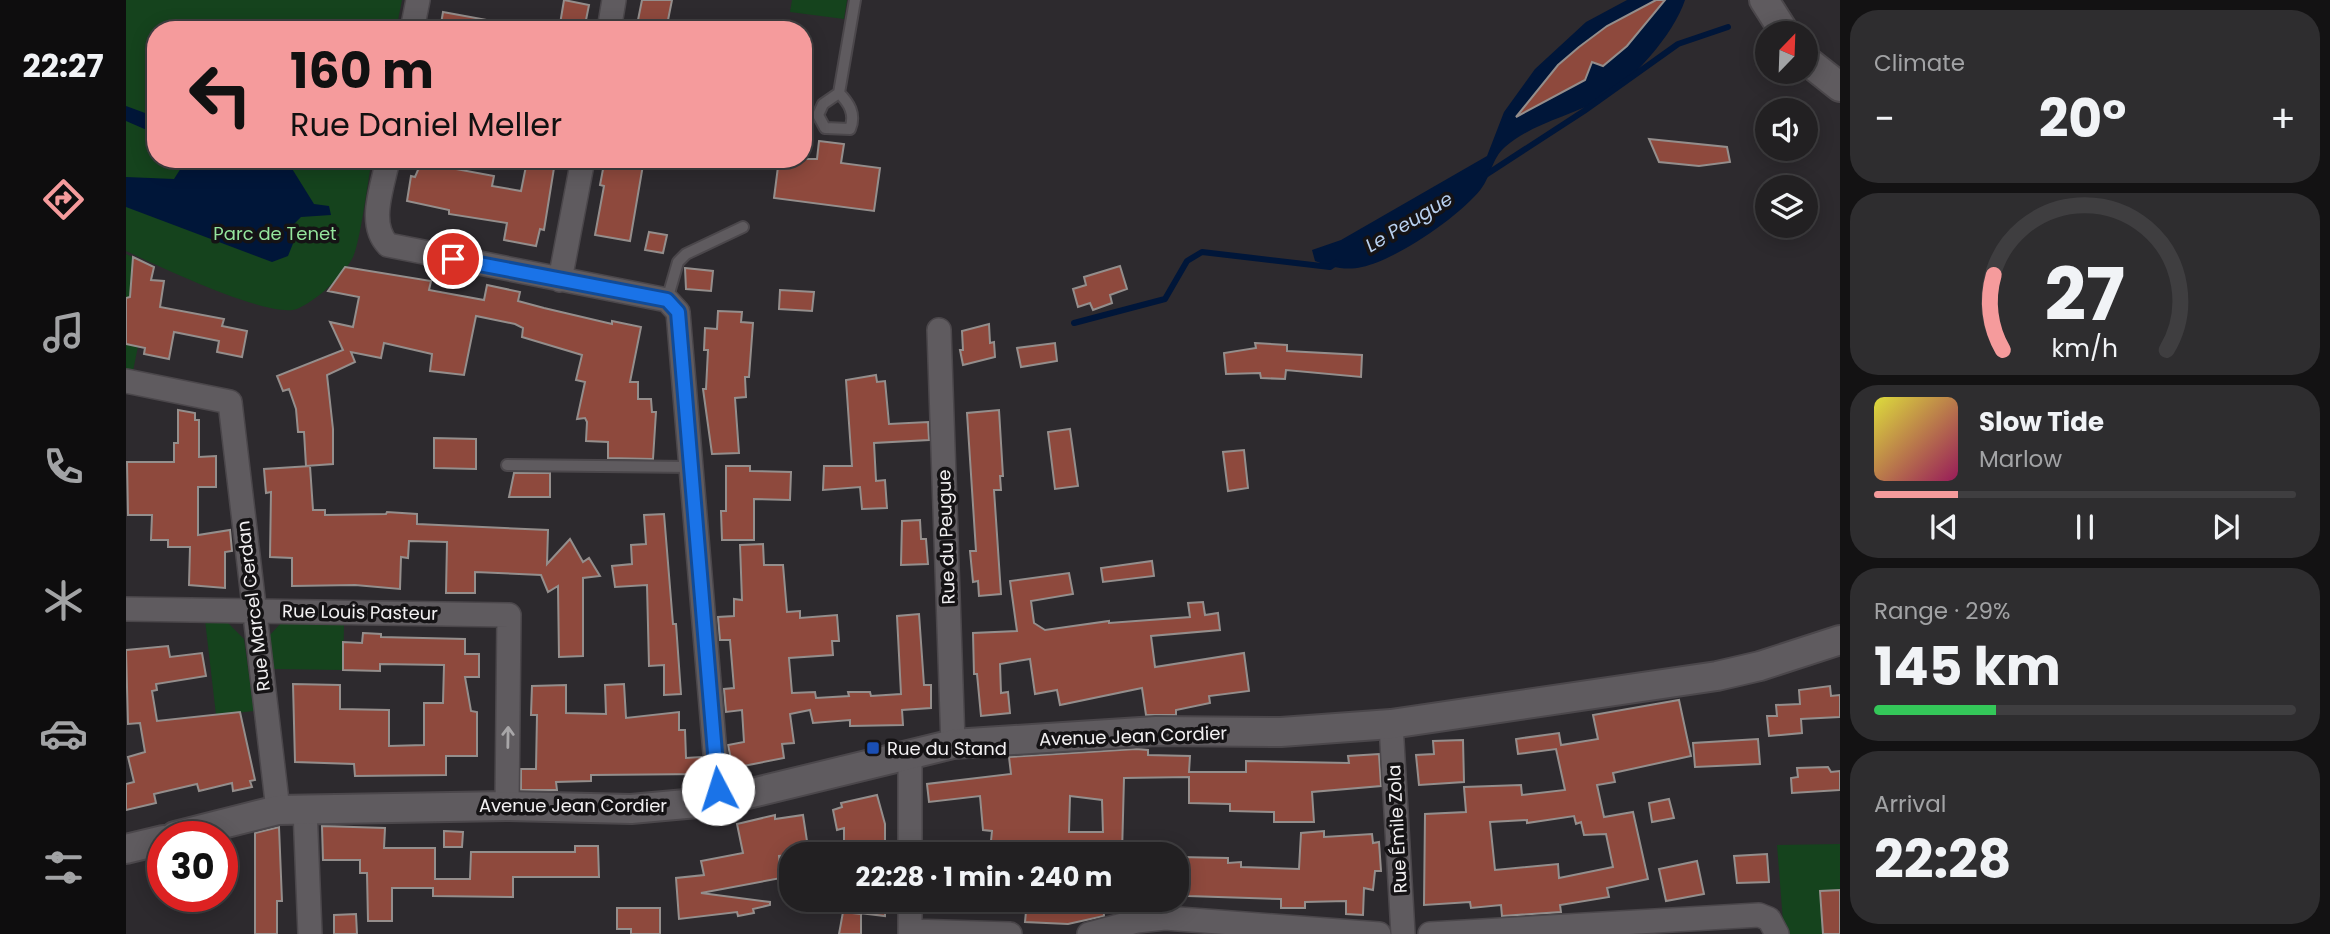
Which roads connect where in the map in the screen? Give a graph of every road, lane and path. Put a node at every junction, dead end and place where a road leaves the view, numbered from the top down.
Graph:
1 (418, 0) edge
2 (614, 0) edge
3 (855, 0) edge
4 (1764, 0) edge
5 (414, 21) edge
6 (610, 21) edge
7 (1777, 21) edge
8 (1818, 70) edge
9 (1840, 87) edge
10 (839, 93) dead end
11 (386, 168) edge
12 (581, 168) edge
13 (743, 227) dead end
14 (560, 280) junction
15 (667, 300) junction
16 (939, 330) dead end
17 (126, 381) edge
18 (507, 465) dead end
19 (691, 467) junction
20 (126, 609) edge
21 (253, 611) junction
22 (1840, 640) edge
23 (1391, 724) junction
24 (953, 744) junction
25 (910, 754) junction
26 (719, 801) junction
27 (507, 806) junction
28 (291, 810) junction
29 (238, 822) edge
30 (910, 842) edge
31 (147, 844) edge
32 (126, 849) edge
33 (910, 912) edge
34 (1739, 926) edge
35 (1592, 929) edge
36 (911, 932) edge
37 (310, 934) edge
38 (1010, 934) edge
39 (1089, 934) edge
40 (1379, 934) edge
41 (1404, 934) edge
42 (1430, 934) edge
43 (1777, 934) edge

1 - 5 street
2 - 6 street
3 - 10 lane
4 - 7 street
8 - 9 street
11 - 14 street
12 - 14 street
13 - 15 lane
14 - 15 street
15 - 19 street
16 - 24 street, Rue du Peugue
17 - 21 street, Rue Marcel Cerdan
18 - 19 lane
19 - 26 street
20 - 21 street, Rue Louis Pasteur
27 -> 21 street, Rue Louis Pasteur
21 - 28 street, Rue Marcel Cerdan
22 - 23 street, Avenue Jean Cordier
23 - 24 street, Avenue Jean Cordier
23 - 41 street, Rue Émile Zola
24 - 25 street, Avenue Jean Cordier
25 - 26 street, Avenue Jean Cordier
25 - 30 street
26 - 27 street, Avenue Jean Cordier
27 - 28 street, Avenue Jean Cordier
28 - 29 street, Avenue Jean Cordier
28 - 37 street, Rue Marcel Cerdan
31 - 32 street
33 - 36 street
34 - 35 street
34 - 43 street
35 - 42 street
36 - 38 street
39 - 40 street

